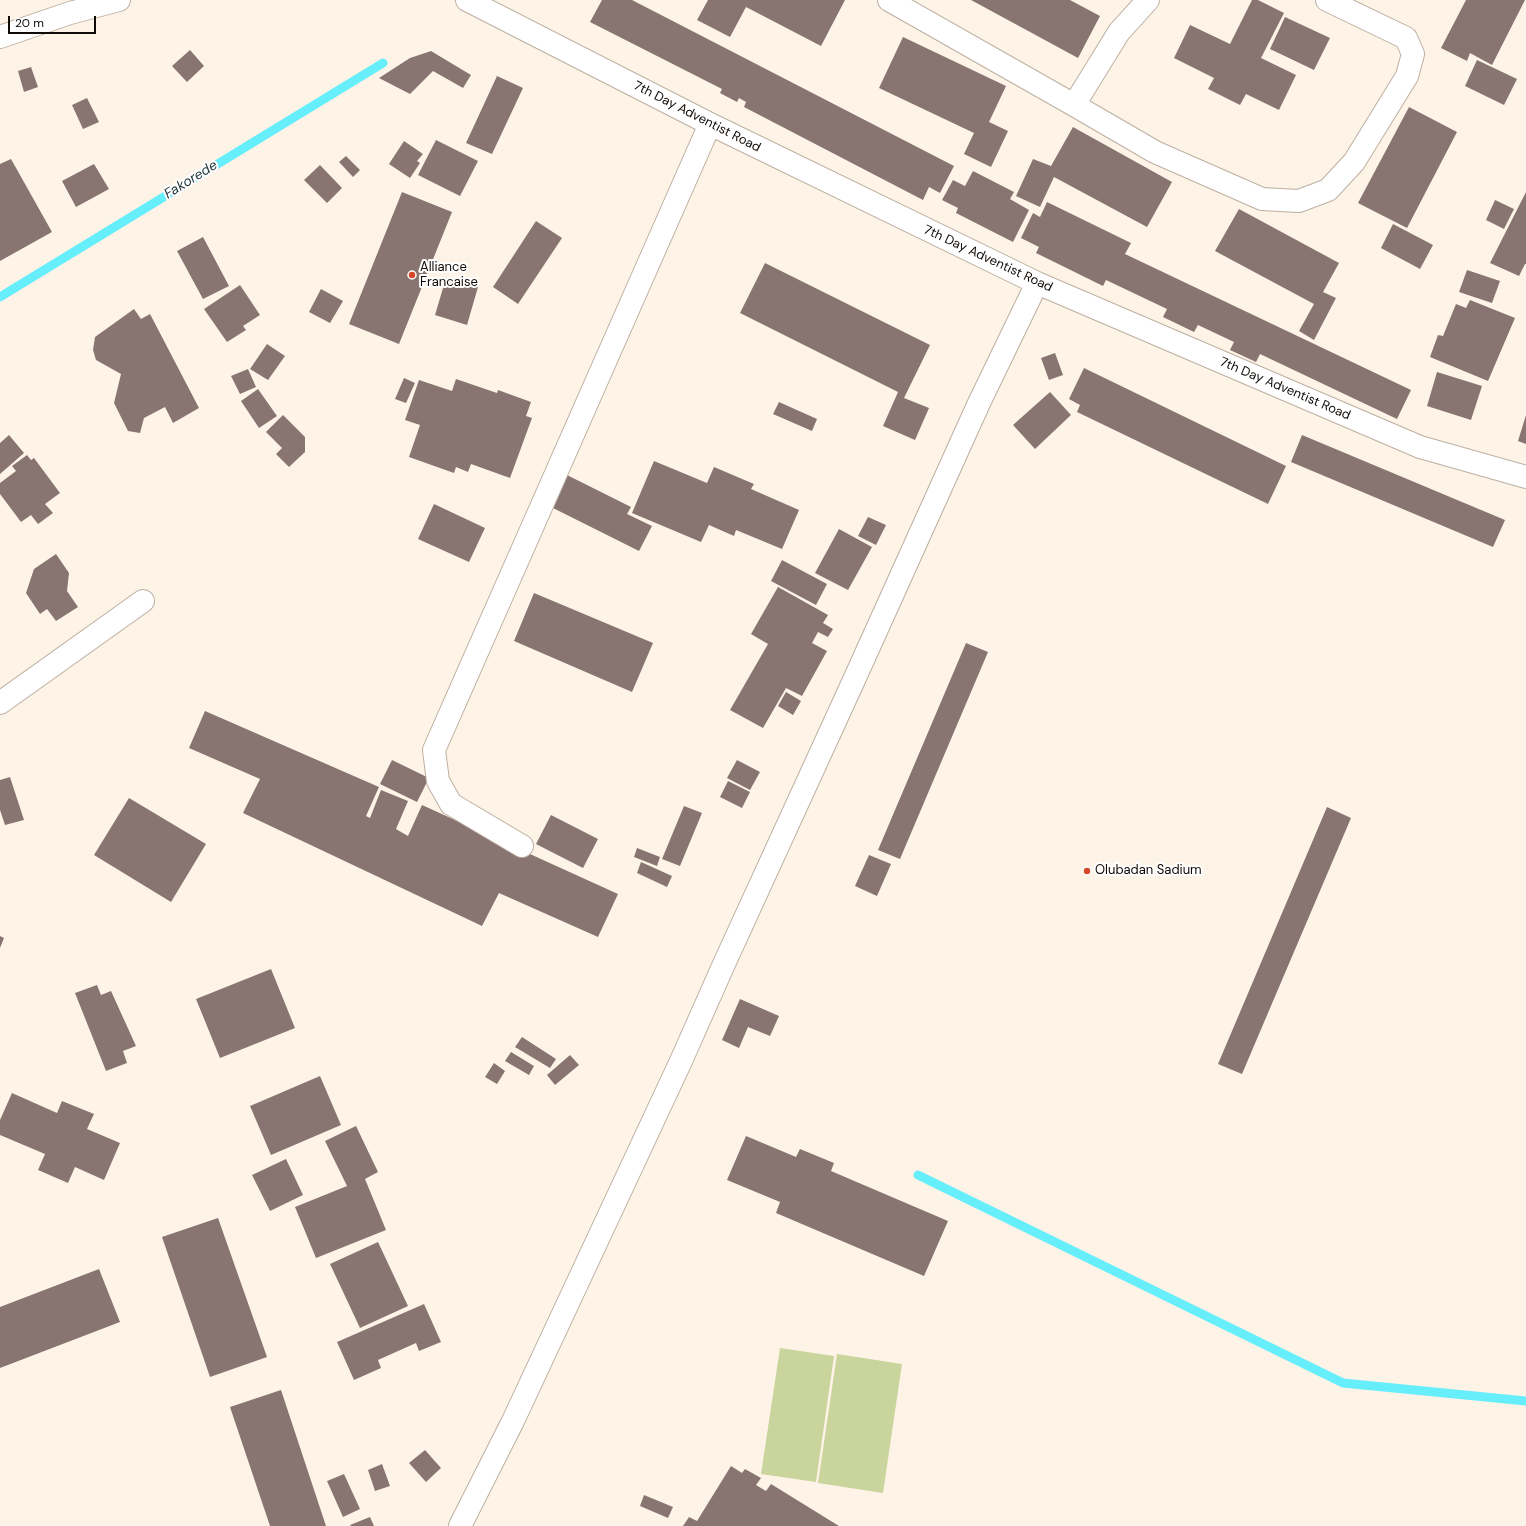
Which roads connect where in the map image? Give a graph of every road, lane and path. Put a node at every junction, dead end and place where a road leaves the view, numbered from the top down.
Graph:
1 (119, 0) edge
2 (467, 0) edge
3 (888, 0) edge
4 (1148, 0) edge
5 (1327, 0) edge
6 (78, 6) edge
7 (0, 37) edge
8 (1074, 104) junction
9 (710, 124) junction
10 (1037, 283) junction
11 (1526, 477) edge
12 (142, 601) dead end
13 (0, 703) edge
14 (522, 846) dead end
15 (460, 1526) edge

1 - 6 main road
2 - 9 main road, 7th Day Adventist Road
3 - 8 main road
4 - 8 main road
5 - 8 main road
6 - 7 main road
9 - 10 main road, 7th Day Adventist Road
9 - 14 main road
10 - 11 main road, 7th Day Adventist Road
10 - 15 main road
12 - 13 main road

